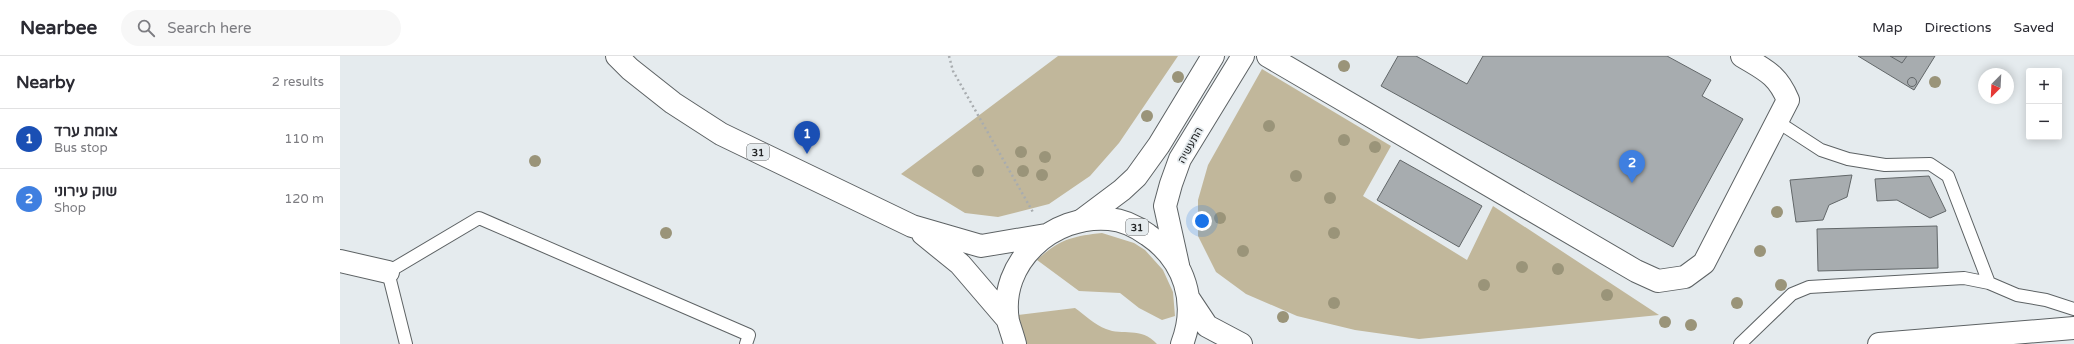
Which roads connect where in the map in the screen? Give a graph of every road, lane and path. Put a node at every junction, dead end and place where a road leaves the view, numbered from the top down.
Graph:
1 (617, 56) edge
2 (949, 56) edge
3 (1213, 56) edge
4 (1243, 56) edge
5 (1268, 56) edge
6 (1742, 56) edge
7 (1778, 122) junction
8 (1082, 220) junction
9 (912, 226) junction
10 (1046, 235) junction
11 (340, 261) edge
12 (1178, 265) junction
13 (388, 272) junction
14 (1989, 283) junction
15 (1189, 299) junction
16 (2074, 309) edge
17 (1008, 320) junction
18 (2074, 328) edge
19 (406, 344) edge
20 (746, 344) edge
21 (1016, 344) edge
22 (1182, 344) edge
23 (1241, 344) edge
24 (1740, 344) edge
25 (1879, 344) edge

1 - 9 main road, 31
2 - 10 path
3 - 8 main road
4 - 12 main road, התעשיה
5 - 7 main road
6 - 7 main road
7 - 14 lane
8 - 10 main road, 31
8 - 12 main road, 31
9 - 10 main road, 31
9 - 17 main road, 31
10 - 17 main road, 31
11 - 13 main road
12 - 15 main road, 31
13 - 19 lane
13 - 20 lane
14 - 16 lane
14 - 24 lane
15 - 22 main road, 31
15 - 23 main road, 31
17 - 21 main road, 31
18 - 25 main road

